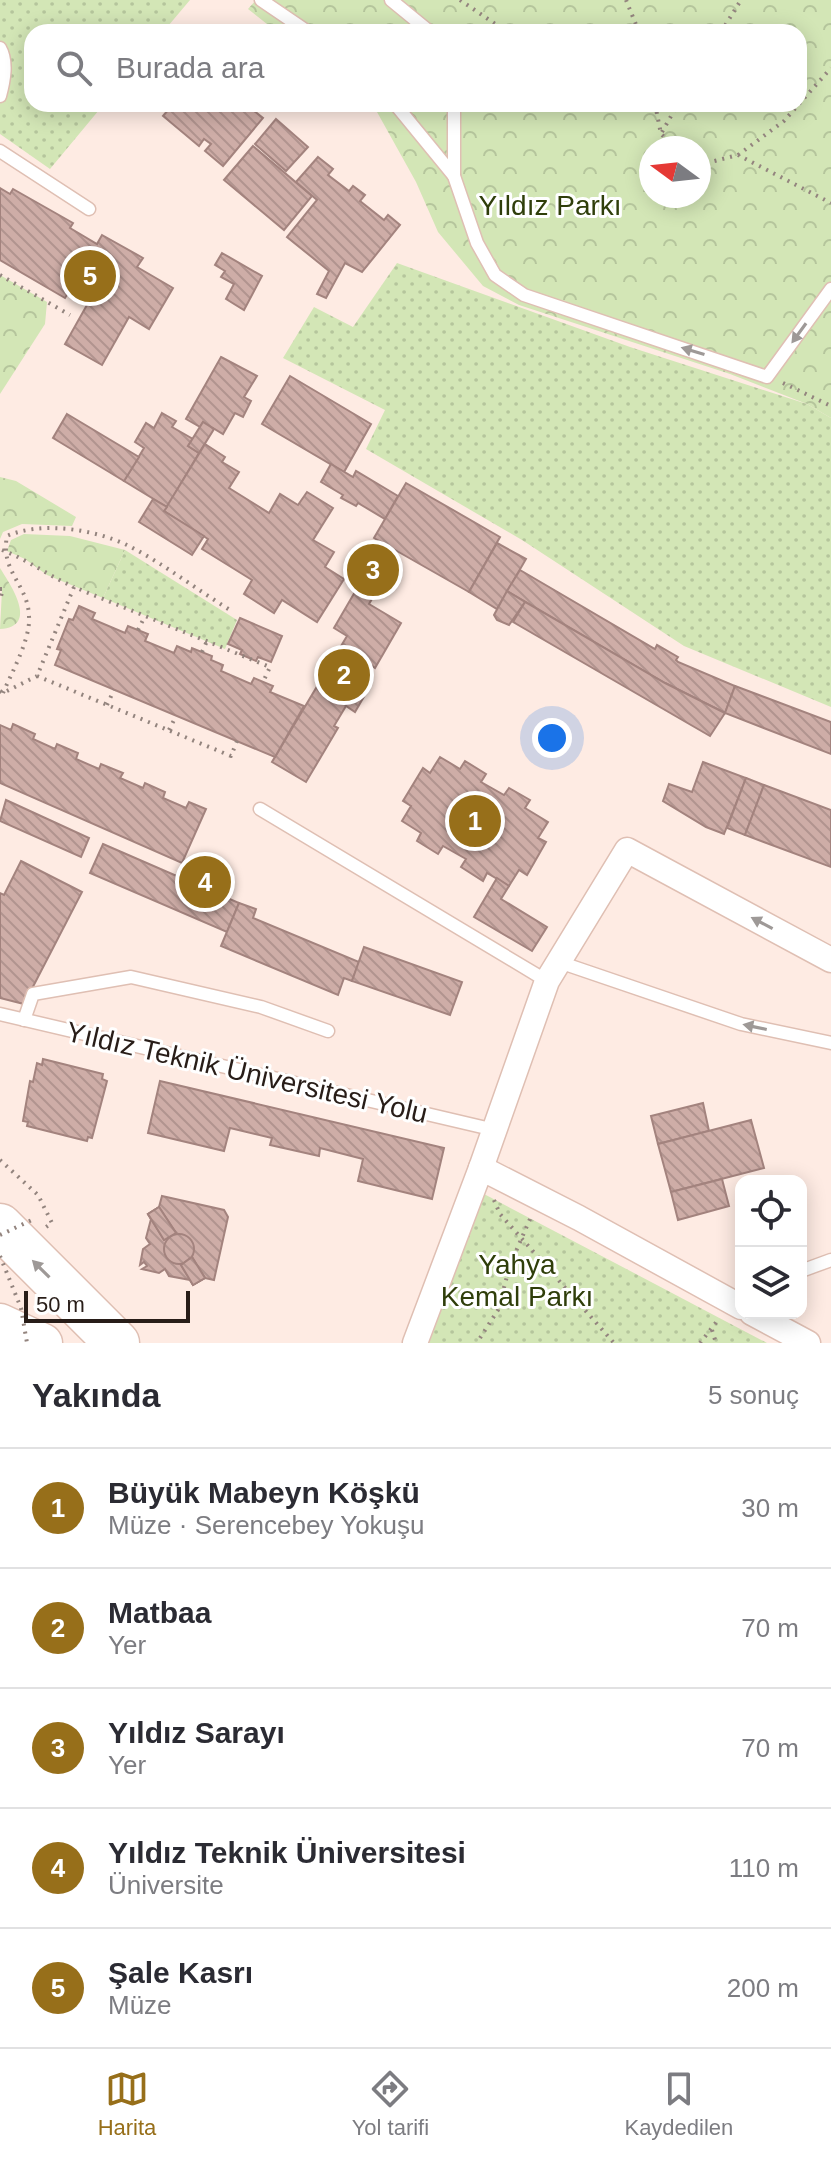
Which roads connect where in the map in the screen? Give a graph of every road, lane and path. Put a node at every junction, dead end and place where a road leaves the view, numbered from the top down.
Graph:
1 (261, 0) edge
2 (391, 0) edge
3 (460, 0) edge
4 (626, 0) edge
5 (741, 0) edge
6 (296, 24) edge
7 (420, 24) edge
8 (495, 24) edge
9 (636, 24) edge
10 (726, 24) edge
11 (0, 48) edge
12 (831, 68) edge
13 (807, 95) edge
14 (0, 96) edge
15 (402, 112) edge
16 (454, 112) edge
17 (657, 112) edge
18 (673, 112) edge
19 (792, 112) edge
20 (661, 134) junction
21 (663, 136) edge
22 (0, 151) edge
23 (738, 155) junction
24 (711, 162) edge
25 (454, 176) junction
26 (831, 203) edge
27 (89, 209) dead end
28 (0, 275) edge
29 (831, 289) edge
30 (70, 315) dead end
31 (767, 377) junction
32 (831, 406) edge
33 (1, 549) edge
34 (74, 587) junction
35 (0, 589) edge
36 (0, 600) edge
37 (230, 610) dead end
38 (145, 616) junction
39 (138, 630) dead end
40 (207, 641) junction
41 (202, 652) dead end
42 (37, 676) junction
43 (263, 682) dead end
44 (114, 690) dead end
45 (2, 692) edge
46 (107, 705) junction
47 (176, 716) dead end
48 (169, 730) junction
49 (237, 741) dead end
50 (260, 809) dead end
51 (831, 960) edge
52 (553, 972) junction
53 (0, 1014) edge
54 (24, 1020) junction
55 (328, 1031) dead end
56 (831, 1043) edge
57 (495, 1130) junction
58 (0, 1160) edge
59 (481, 1168) junction
60 (539, 1197) junction
61 (47, 1213) junction
62 (21, 1227) edge
63 (0, 1235) edge
64 (522, 1238) junction
65 (0, 1256) edge
66 (831, 1260) edge
67 (807, 1269) edge
68 (730, 1312) edge
69 (763, 1319) edge
70 (0, 1325) edge
71 (712, 1330) junction
72 (480, 1338) dead end
73 (3, 1343) edge
74 (27, 1343) edge
75 (43, 1343) edge
76 (117, 1343) edge
77 (415, 1343) edge
78 (614, 1343) edge
79 (700, 1343) edge
80 (716, 1343) edge
81 (808, 1343) edge

1 - 6 lane
2 - 7 lane
3 - 8 path
4 - 9 path
5 - 10 path
11 - 14 lane
12 - 13 path
15 - 25 lane
16 - 25 lane
17 - 20 path
18 - 20 path
19 - 23 path
20 - 21 path
22 - 27 lane
23 - 24 path
23 - 26 path
31 -> 25 lane
28 - 30 path
29 -> 31 lane
31 - 32 path
33 - 34 path
33 - 37 path
33 - 45 path
34 - 38 path
34 - 42 path
35 - 36 path
38 - 39 path
38 - 40 path
40 - 41 path
40 - 43 path
42 - 45 path
42 - 46 path
44 - 46 path
46 - 48 path
47 - 48 path
48 - 49 path
50 - 52 lane
51 -> 52 street
56 -> 52 lane
52 - 57 street
53 - 54 lane, Yıldız Teknik Üniversitesi Yolu
54 - 55 lane
54 - 57 lane, Yıldız Teknik Üniversitesi Yolu
57 - 59 street
58 - 61 path
59 - 60 street
59 - 64 path
59 - 77 street
60 - 64 path
60 - 68 street
61 - 62 path
61 - 63 path, bridge
76 -> 62 highway
64 - 72 path
64 - 78 path
65 - 74 path, bridge
66 - 67 lane
68 - 71 path
69 - 81 street
70 - 73 main road
70 - 75 main road
71 - 79 path
71 - 80 path

